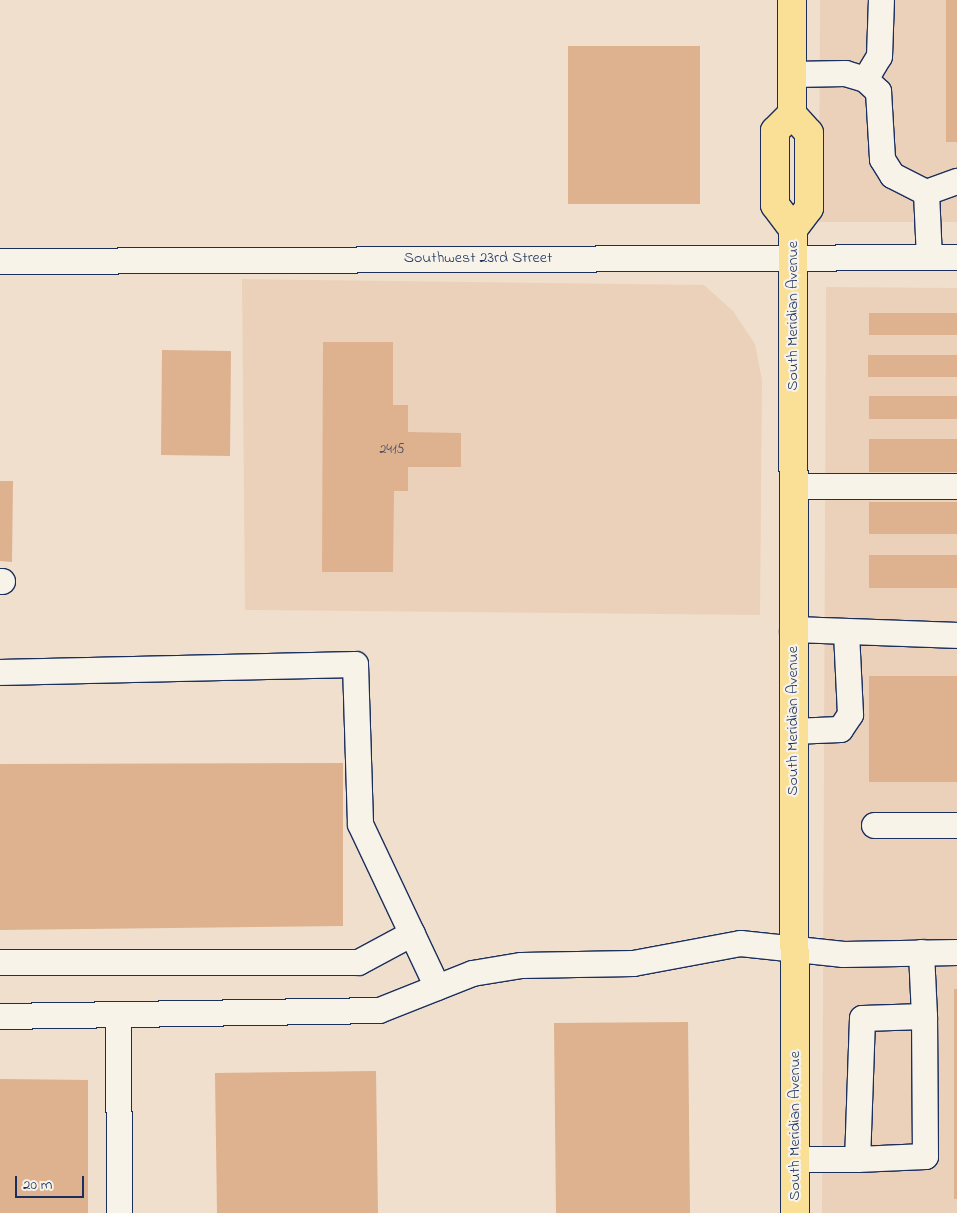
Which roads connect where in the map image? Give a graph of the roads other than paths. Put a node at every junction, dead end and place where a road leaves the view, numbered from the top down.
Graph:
1 (792, 0) edge
2 (881, 0) edge
3 (792, 74) junction
4 (865, 79) junction
5 (957, 180) edge
6 (926, 192) junction
7 (793, 257) junction
8 (929, 257) junction
9 (957, 258) edge
10 (0, 261) edge
11 (793, 486) junction
12 (957, 486) edge
13 (792, 629) junction
14 (846, 632) junction
15 (957, 635) edge
16 (0, 672) edge
17 (792, 731) junction
18 (874, 825) dead end
19 (957, 825) edge
20 (412, 933) junction
21 (794, 949) junction
22 (921, 952) junction
23 (957, 952) edge
24 (0, 962) edge
25 (438, 987) junction
26 (118, 1014) junction
27 (0, 1016) edge
28 (924, 1016) junction
29 (857, 1158) junction
30 (795, 1159) junction
31 (118, 1213) edge
32 (795, 1213) edge

1 - 3 main road, South Meridian Avenue
2 - 4 street
3 - 4 street
3 - 7 main road, South Meridian Avenue
4 - 6 street
5 - 6 street
6 - 8 street
7 - 8 street, Southwest 23rd Street
7 - 10 street, Southwest 23rd Street
7 - 11 main road, South Meridian Avenue
8 - 9 street, Southwest 23rd Street
11 - 12 street
11 - 13 main road, South Meridian Avenue
13 - 14 street
13 - 17 main road, South Meridian Avenue
14 - 15 street
14 - 17 street
16 - 20 street
17 - 21 main road, South Meridian Avenue
18 - 19 street
20 - 24 street
20 - 25 street
21 - 22 street
21 - 25 street
21 - 30 main road, South Meridian Avenue
22 - 23 street
22 - 28 street
25 - 26 street
26 - 27 street
26 - 31 street
28 - 29 street
28 - 29 street
29 - 30 street
30 - 32 main road, South Meridian Avenue

